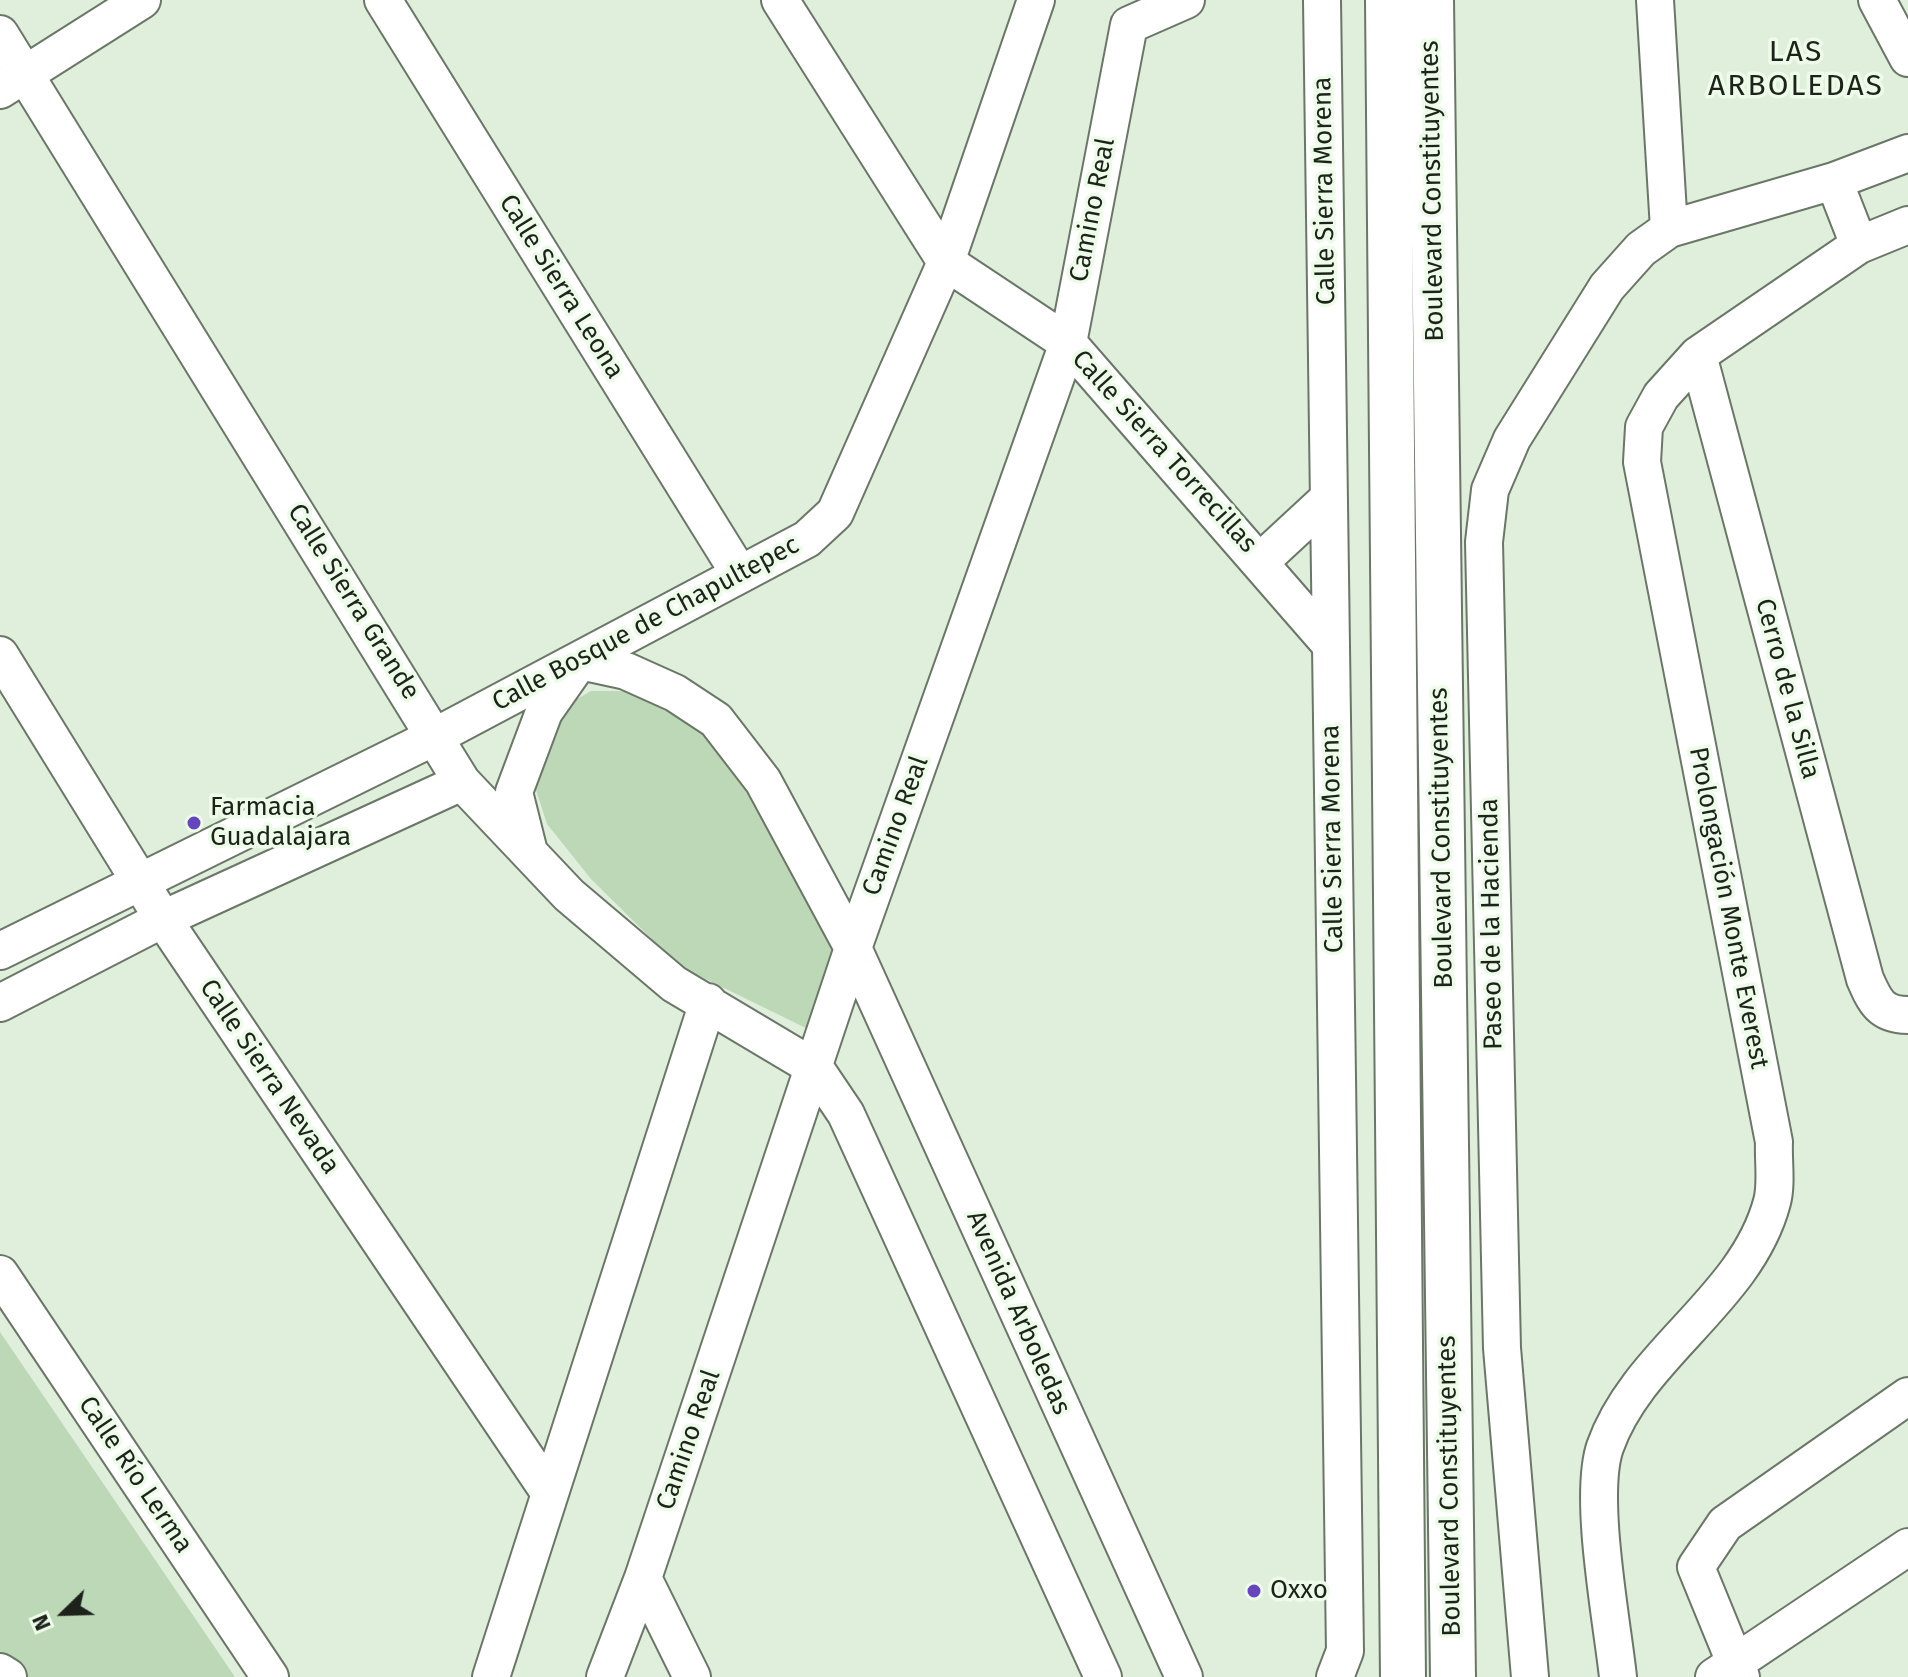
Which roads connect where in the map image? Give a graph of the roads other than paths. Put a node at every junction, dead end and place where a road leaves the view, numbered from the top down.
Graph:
1 (142, 0) edge
2 (383, 0) edge
3 (780, 0) edge
4 (1036, 0) edge
5 (1186, 0) edge
6 (1322, 0) edge
7 (1388, 0) edge
8 (1431, 0) edge
9 (1655, 0) edge
10 (1877, 0) edge
11 (0, 34) edge
12 (1908, 58) edge
13 (12, 82) edge
14 (1908, 153) edge
15 (1834, 181) junction
16 (1908, 225) edge
17 (1669, 229) junction
18 (1859, 245) junction
19 (946, 262) junction
20 (1068, 343) junction
21 (1698, 355) junction
22 (1329, 498) junction
23 (1261, 561) junction
24 (739, 573) junction
25 (1330, 644) junction
26 (0, 655) edge
27 (580, 661) junction
28 (436, 736) junction
29 (462, 782) junction
30 (530, 855) junction
31 (141, 882) junction
32 (163, 919) junction
33 (853, 948) junction
34 (0, 951) edge
35 (708, 1002) junction
36 (0, 1003) edge
37 (1899, 1015) edge
38 (815, 1068) junction
39 (0, 1274) edge
40 (1908, 1396) edge
41 (549, 1492) junction
42 (1907, 1549) edge
43 (643, 1578) junction
44 (0, 1672) edge
45 (1730, 1673) edge
46 (8, 1677) edge
47 (270, 1677) edge
48 (491, 1677) edge
49 (605, 1677) edge
50 (692, 1677) edge
51 (1103, 1677) edge
52 (1184, 1677) edge
53 (1335, 1677) edge
54 (1403, 1677) edge
55 (1453, 1677) edge
56 (1530, 1677) edge
57 (1618, 1677) edge

1 - 13 street
2 - 24 street, Calle Sierra Leona
3 - 19 street
4 - 19 street, Calle Bosque de Chapultepec
5 - 20 street, Camino Real
6 - 22 street, Calle Sierra Morena
7 - 54 highway, Boulevard Constituyentes
8 - 55 highway, Boulevard Constituyentes
9 - 17 street
10 - 12 street
11 - 13 street, Calle Sierra Grande
13 - 28 street, Calle Sierra Grande
14 - 15 street
15 - 17 street
15 - 18 street
16 - 18 street, Prolongación Monte Everest
17 - 56 street, Paseo de la Hacienda
18 - 21 street, Prolongación Monte Everest
19 - 20 street, Calle Sierra Torrecillas
19 - 24 street, Calle Bosque de Chapultepec
20 - 23 street, Calle Sierra Torrecillas
20 - 33 street, Camino Real
21 - 37 street, Cerro de la Silla
21 - 57 street, Prolongación Monte Everest
22 - 23 street, Calle Sierra Torrecillas
22 - 25 street, Calle Sierra Morena
23 - 25 street, Calle Sierra Torrecillas
24 - 27 street, Calle Bosque de Chapultepec
25 - 53 street, Calle Sierra Morena
26 - 31 street, Calle Sierra Nevada
27 - 28 street, Calle Bosque de Chapultepec
27 - 30 street
27 - 33 street
28 - 29 street, Calle Sierra Grande
28 - 31 street, Calle Bosque de Chapultepec
29 - 30 street, Calle Sierra Grande
29 - 32 street
30 - 35 street, Calle Sierra Grande
31 - 32 street, Calle Sierra Nevada
31 - 34 street, Calle Bosque de Chapultepec
32 - 36 street
32 - 41 street, Calle Sierra Nevada
33 - 38 street, Camino Real
33 - 52 street, Avenida Arboledas
35 - 38 street, Calle Sierra Grande
35 - 41 street
38 - 43 street, Camino Real
38 - 51 street
39 - 47 street, Calle Río Lerma
40 - 45 street
41 - 48 street
42 - 45 street
43 - 49 street, Camino Real
43 - 50 street
44 - 46 street

